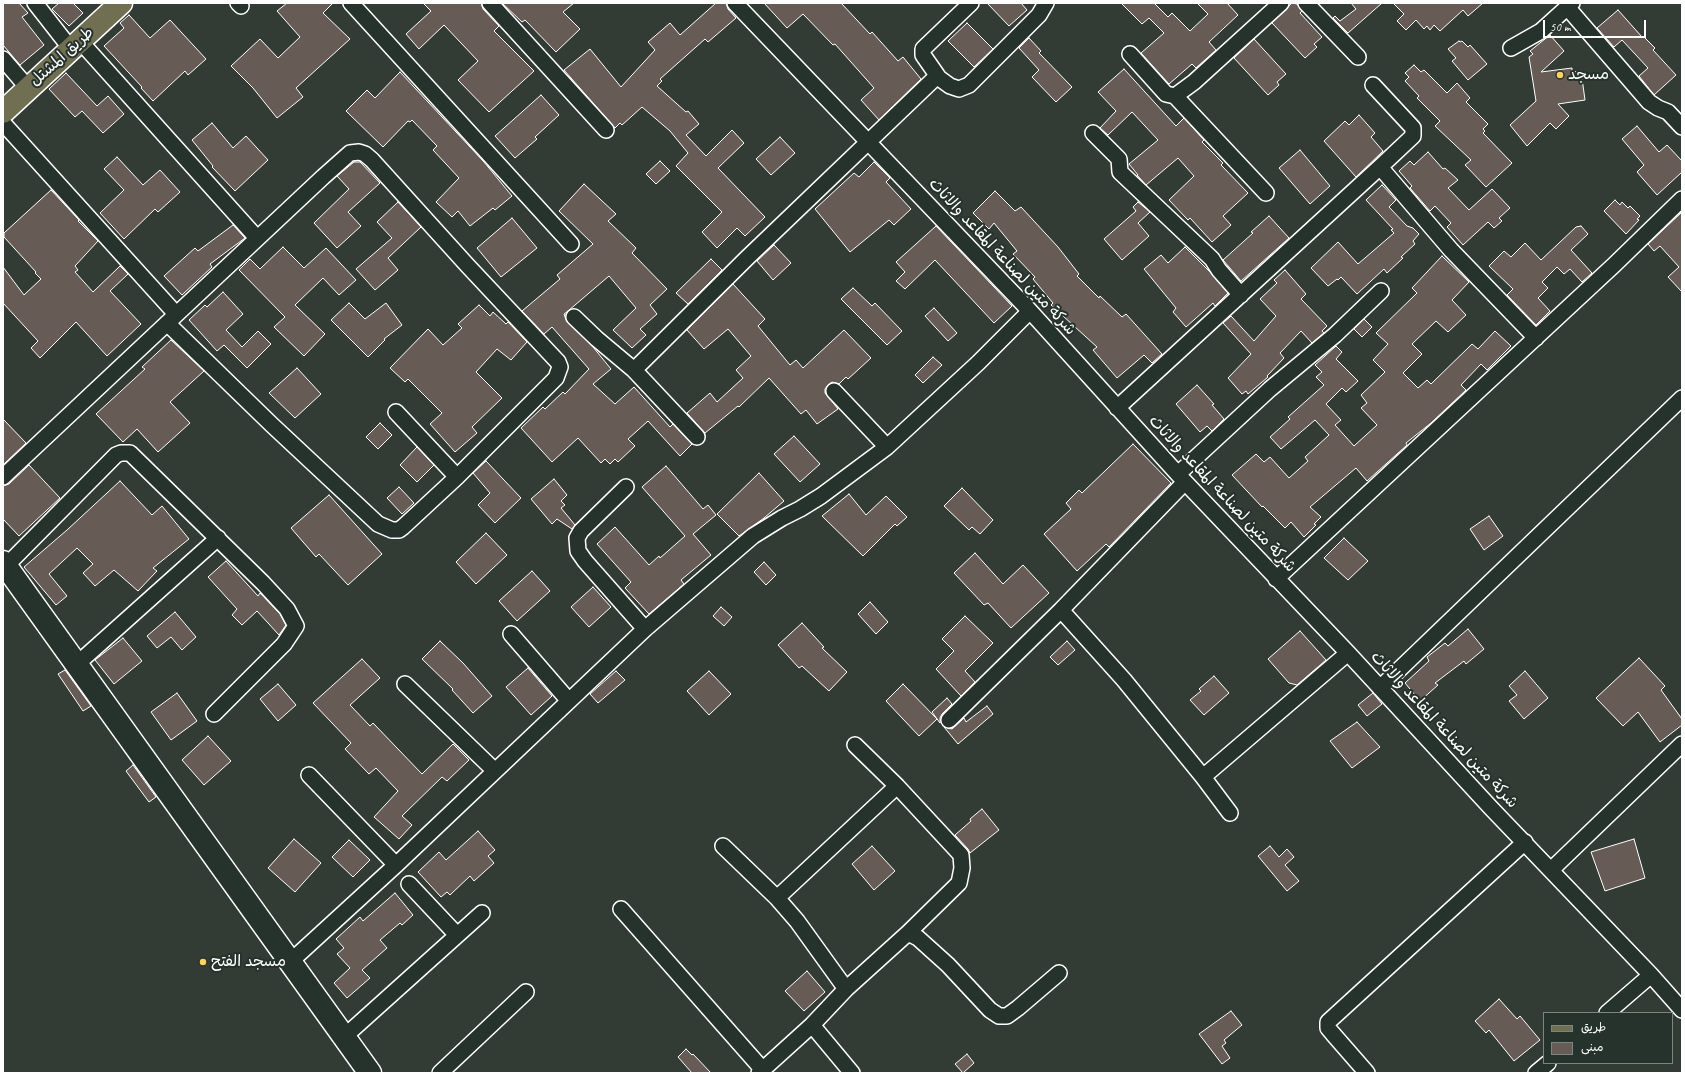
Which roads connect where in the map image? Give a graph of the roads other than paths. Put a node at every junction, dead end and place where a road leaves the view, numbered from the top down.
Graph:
1 (35, 3) edge
2 (121, 3) edge
3 (351, 3) edge
4 (490, 3) edge
5 (735, 3) edge
6 (971, 3) edge
7 (1046, 3) edge
8 (1281, 3) edge
9 (1306, 3) edge
10 (1570, 5) edge
11 (76, 45) junction
12 (1511, 48) dead end
13 (1130, 54) dead end
14 (1358, 57) dead end
15 (3, 59) edge
16 (939, 78) junction
17 (1373, 85) dead end
18 (28, 88) junction
19 (1175, 96) junction
20 (3, 112) edge
21 (3, 123) edge
22 (1682, 127) edge
23 (606, 130) dead end
24 (1093, 133) dead end
25 (868, 142) junction
26 (1380, 167) junction
27 (1266, 193) dead end
28 (1682, 199) edge
29 (257, 238) junction
30 (571, 244) dead end
31 (1381, 291) dead end
32 (1241, 295) junction
33 (1030, 311) junction
34 (574, 317) dead end
35 (172, 319) junction
36 (1536, 338) junction
37 (634, 370) junction
38 (834, 391) dead end
39 (1682, 398) edge
40 (1117, 408) junction
41 (396, 412) dead end
42 (697, 437) dead end
43 (887, 448) junction
44 (3, 477) edge
45 (458, 477) junction
46 (1182, 478) junction
47 (626, 487) dead end
48 (218, 538) junction
49 (4, 564) edge
50 (1276, 578) junction
51 (1061, 610) junction
52 (645, 629) junction
53 (511, 634) dead end
54 (1348, 653) junction
55 (76, 666) junction
56 (405, 684) dead end
57 (1380, 688) junction
58 (569, 701) junction
59 (214, 714) dead end
60 (949, 720) dead end
61 (1682, 744) edge
62 (855, 745) dead end
63 (495, 771) junction
64 (309, 775) dead end
65 (1204, 777) junction
66 (896, 786) junction
67 (1230, 813) dead end
68 (1525, 842) junction
69 (723, 846) dead end
70 (396, 865) junction
71 (1552, 870) junction
72 (410, 884) dead end
73 (777, 898) junction
74 (621, 909) dead end
75 (482, 913) dead end
76 (908, 933) junction
77 (457, 935) junction
78 (290, 962) junction
79 (1059, 973) dead end
80 (1651, 975) junction
81 (846, 989) junction
82 (526, 992) dead end
83 (1679, 1000) edge
84 (1608, 1012) edge
85 (812, 1025) junction
86 (344, 1037) junction
87 (1547, 1064) edge
88 (761, 1071) edge
89 (369, 1073) edge
90 (440, 1073) edge
91 (852, 1073) edge
92 (1367, 1073) edge
93 (1536, 1073) edge

1 - 11 street
2 - 11 main road, طريق المشتل
3 - 30 street
4 - 23 street
5 - 25 street, شركة متين لصناعة المقاعد والاثاث
6 - 16 street
7 - 16 street
8 - 19 street
9 - 14 street
10 - 12 street
10 - 22 street
11 - 18 main road, طريق المشتل
11 - 29 street
13 - 19 street
15 - 18 street
16 - 25 street
17 - 26 street
18 - 20 main road, طريق المشتل
19 - 27 street
21 - 35 street
24 - 32 street
25 - 33 street, شركة متين لصناعة المقاعد والاثاث
25 - 37 street
26 - 32 street
26 - 36 street
28 - 36 street
29 - 35 street
29 - 45 street
31 - 46 street
32 - 40 street
33 - 40 street, شركة متين لصناعة المقاعد والاثاث
33 - 43 street
34 - 37 street
35 - 44 street
35 - 45 street
36 - 50 street
37 - 42 street
38 - 43 street
39 - 57 street
40 - 46 street, شركة متين لصناعة المقاعد والاثاث
41 - 45 street
43 - 52 street
46 - 50 street, شركة متين لصناعة المقاعد والاثاث
46 - 51 street
47 - 52 street
48 - 49 street
48 - 55 street
48 - 59 street
49 - 55 main road
50 - 54 street, شركة متين لصناعة المقاعد والاثاث
51 - 60 street
51 - 65 street
52 - 58 street
53 - 58 street
54 - 57 street, شركة متين لصناعة المقاعد والاثاث
54 - 65 street
55 - 78 main road
56 - 63 street
57 - 68 street, شركة متين لصناعة المقاعد والاثاث
58 - 63 street
61 - 71 street
62 - 66 street
63 - 70 street
64 - 70 street
65 - 67 street
66 - 73 street
66 - 76 street
68 - 71 street, شركة متين لصناعة المقاعد والاثاث
68 - 92 street
69 - 73 street
70 - 78 street
71 - 80 street, شركة متين لصناعة المقاعد والاثاث
72 - 77 street
73 - 81 street
74 - 88 street
75 - 77 street
76 - 79 street
76 - 81 street
77 - 86 street
78 - 86 main road
80 - 83 street, شركة متين لصناعة المقاعد والاثاث
80 - 84 street
81 - 85 street
82 - 90 street
85 - 88 street
85 - 91 street
86 - 89 main road
87 - 93 street

